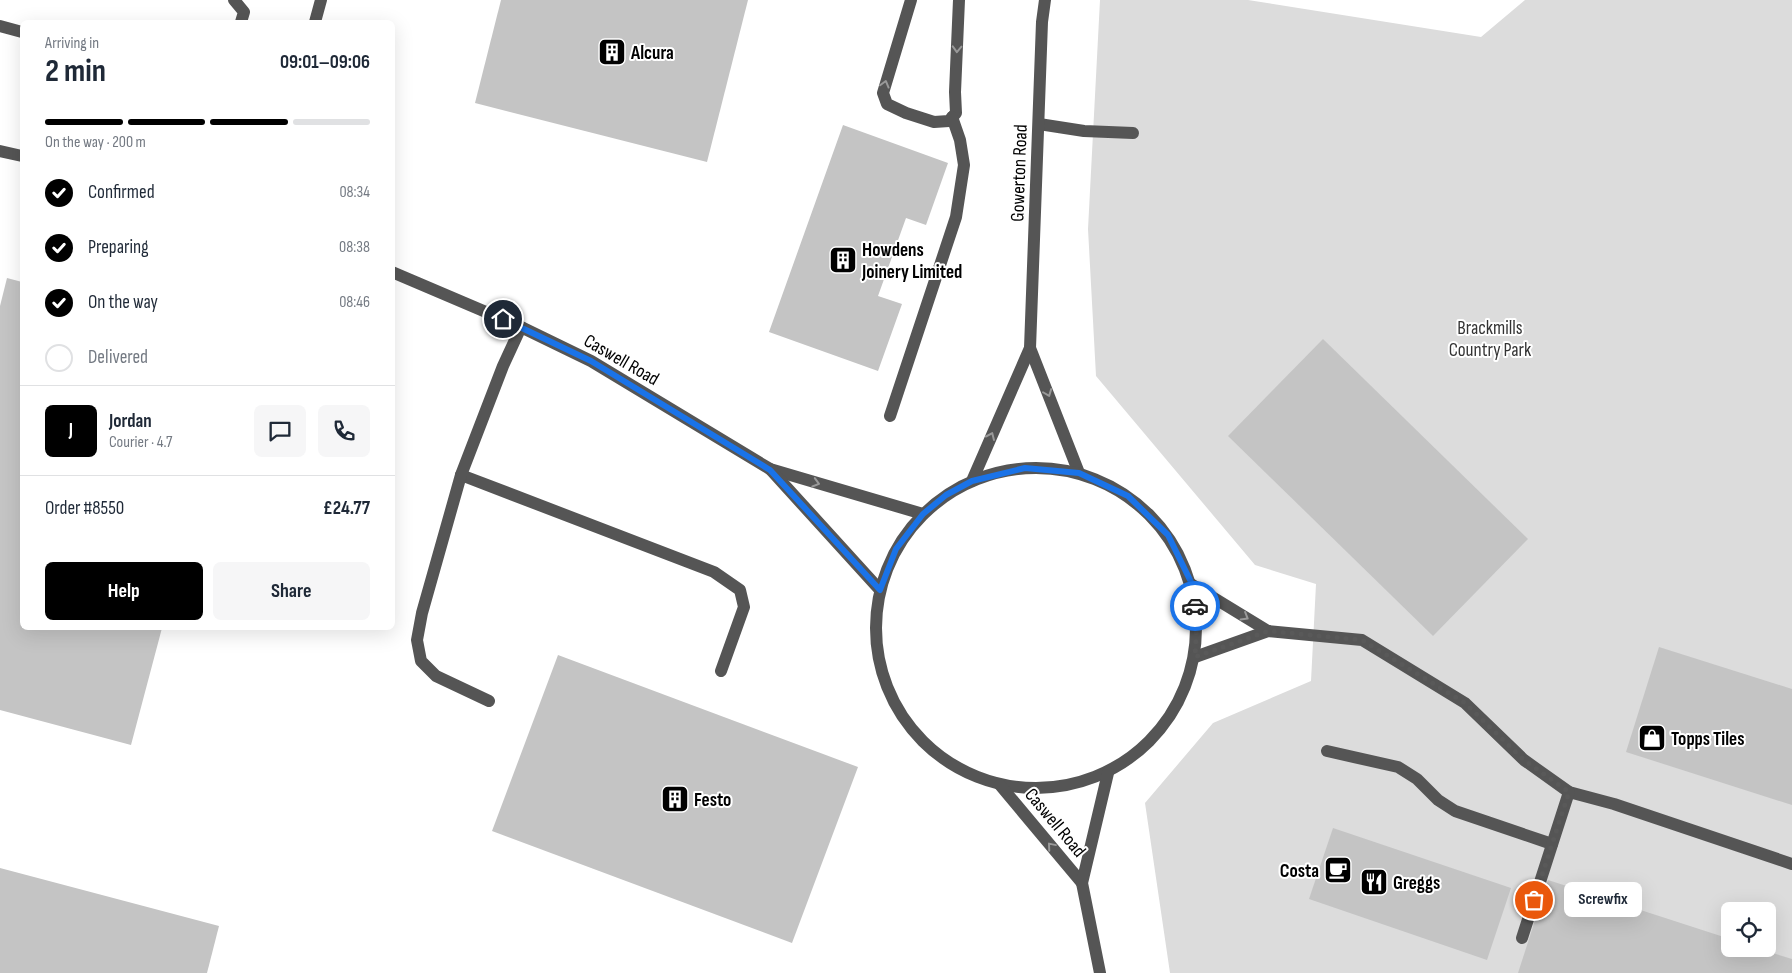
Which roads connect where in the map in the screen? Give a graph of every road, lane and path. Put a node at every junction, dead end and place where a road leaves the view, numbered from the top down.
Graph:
1 (234, 0) edge
2 (321, 0) edge
3 (911, 0) edge
4 (959, 0) edge
5 (1045, 0) edge
6 (242, 20) edge
7 (316, 20) edge
8 (0, 26) edge
9 (20, 31) edge
10 (952, 118) junction
11 (1039, 124) junction
12 (1133, 133) dead end
13 (0, 151) edge
14 (20, 156) edge
15 (395, 273) edge
16 (521, 327) junction
17 (1030, 348) junction
18 (890, 416) dead end
19 (770, 470) junction
20 (1079, 473) junction
21 (461, 475) junction
22 (972, 481) junction
23 (923, 514) junction
24 (1192, 584) junction
25 (880, 590) junction
26 (1268, 631) junction
27 (1195, 657) junction
28 (721, 671) dead end
29 (489, 701) dead end
30 (1327, 751) dead end
31 (1108, 773) junction
32 (1000, 785) junction
33 (1569, 792) junction
34 (1552, 844) junction
35 (1792, 864) edge
36 (1082, 883) junction
37 (1522, 938) dead end
38 (1100, 973) edge

1 - 6 street
2 - 7 street
10 -> 3 street
4 -> 10 street
5 - 11 street, Gowerton Road
8 - 9 street
10 - 18 street
11 - 12 street
11 - 17 street, Gowerton Road
13 - 14 street
15 - 16 street, Caswell Road
16 - 19 street, Caswell Road
16 - 21 street
17 -> 20 street, Gowerton Road
22 -> 17 street, Gowerton Road
19 -> 23 street, Caswell Road
19 - 25 street, Caswell Road
20 - 22 street
20 - 24 street
21 - 28 street
21 - 29 street
22 - 23 street
23 - 25 street
24 -> 26 street
24 - 27 street
25 - 32 street
26 - 27 street
26 - 33 street
27 - 31 street
30 - 34 street
31 - 32 street
31 - 36 street, Caswell Road
36 -> 32 street, Caswell Road
33 - 34 street
33 - 35 street
34 - 37 street
36 - 38 street, Caswell Road

